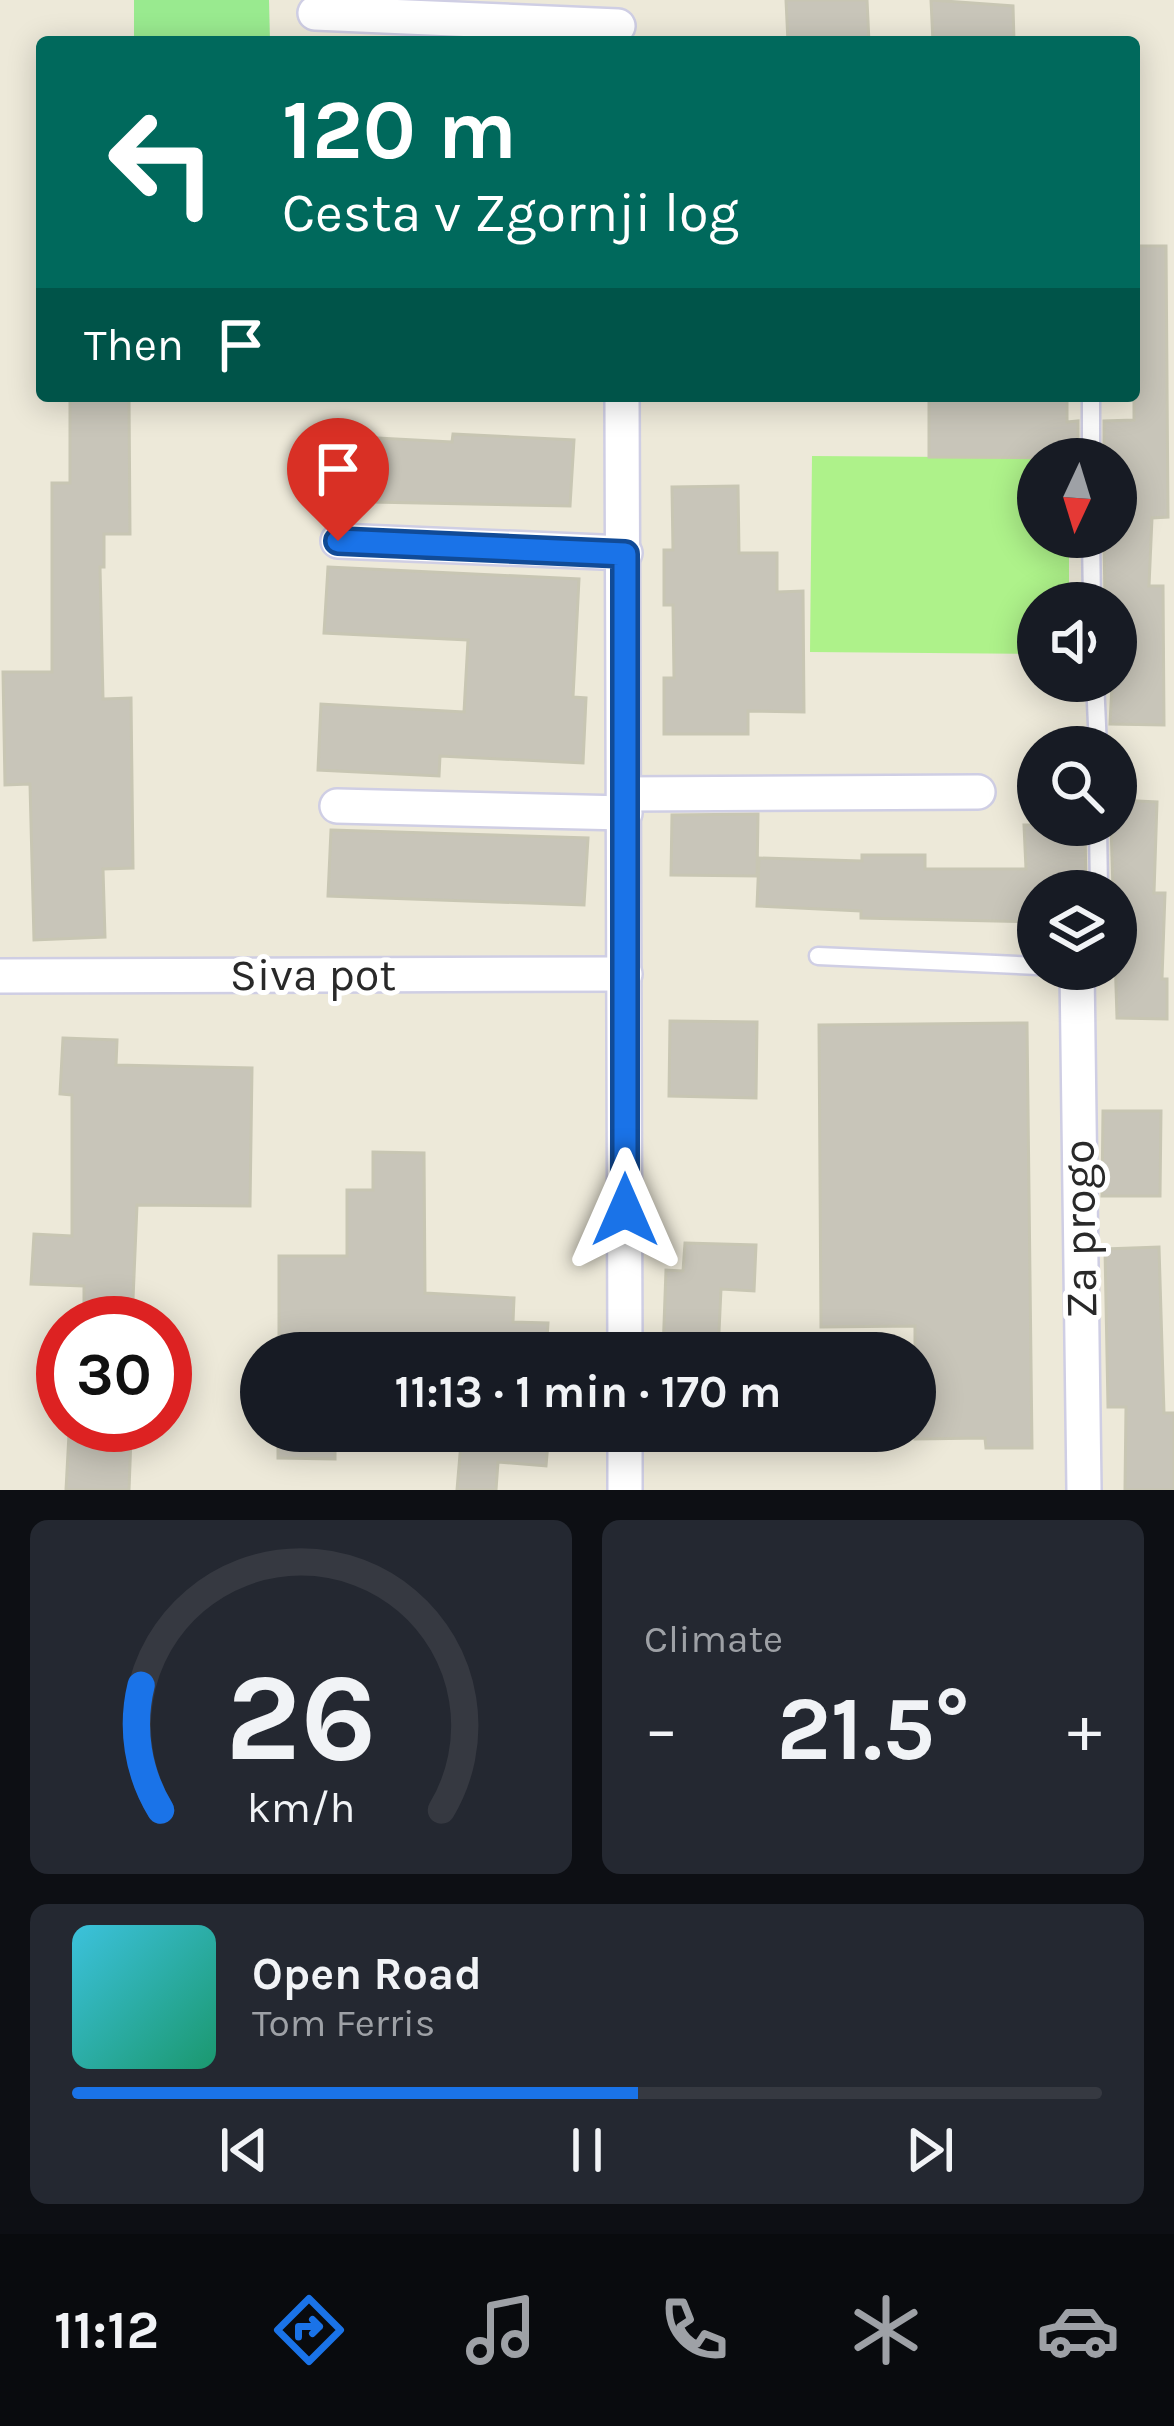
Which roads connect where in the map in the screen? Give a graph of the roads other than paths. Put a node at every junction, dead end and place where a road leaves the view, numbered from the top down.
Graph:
1 (315, 14) dead end
2 (618, 23) edge
3 (622, 402) edge
4 (1091, 402) edge
5 (1091, 438) edge
6 (338, 541) dead end
7 (625, 554) junction
8 (979, 792) dead end
9 (625, 803) junction
10 (337, 806) dead end
11 (818, 956) dead end
12 (1017, 965) edge
13 (625, 974) junction
14 (0, 976) edge
15 (1077, 990) edge
16 (625, 1332) edge
17 (625, 1452) edge
18 (625, 1490) edge
19 (1084, 1490) edge

1 - 2 street
3 - 7 street
4 - 5 lane
6 - 7 street
7 - 9 street
8 - 9 street
9 - 10 street
9 - 13 street
11 - 12 lane
13 - 14 street, Siva pot
13 - 16 street
15 - 19 street, Za progo
17 - 18 street

